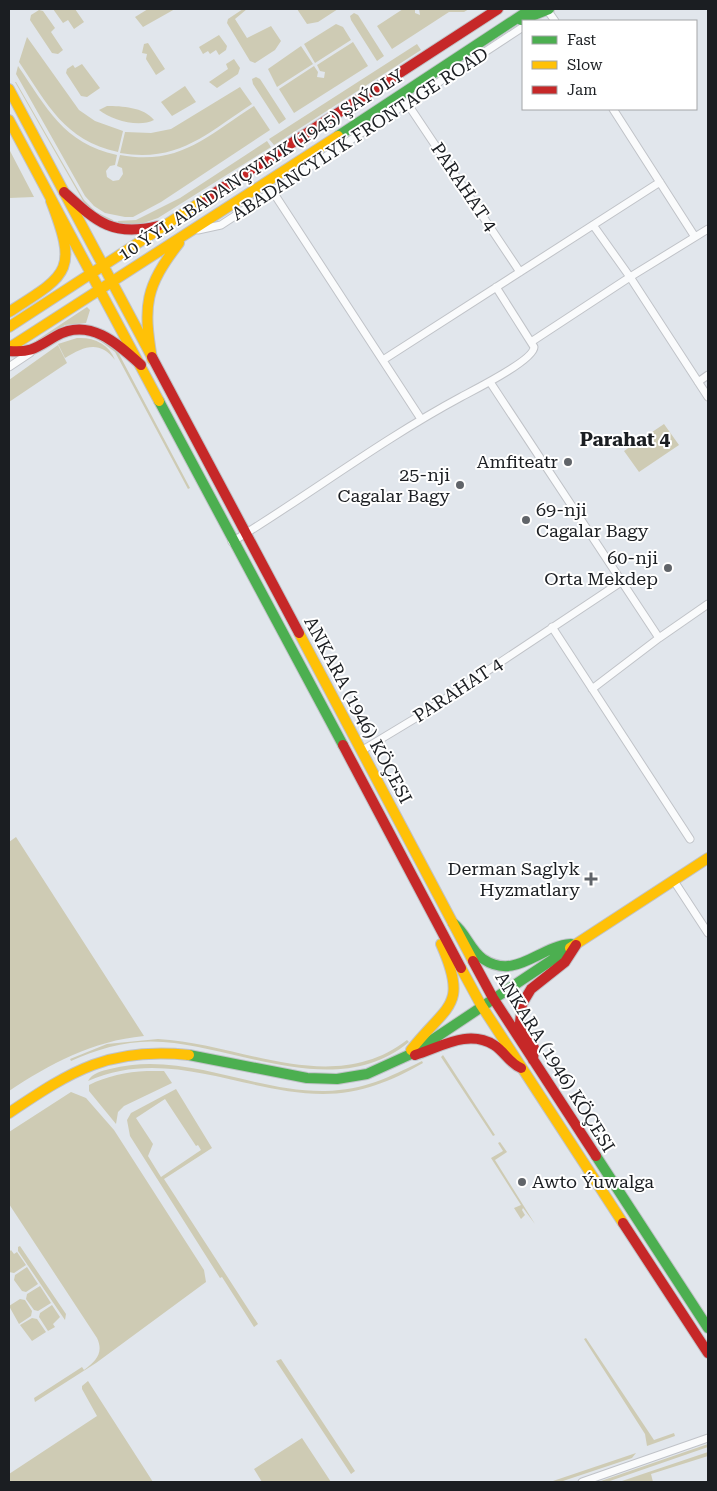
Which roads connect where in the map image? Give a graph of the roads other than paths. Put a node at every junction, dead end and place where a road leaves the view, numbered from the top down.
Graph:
1 (498, 9) edge
2 (531, 9) edge
3 (549, 9) edge
4 (533, 20) edge
5 (506, 25) junction
6 (522, 28) edge
7 (9, 89) edge
8 (407, 103) junction
9 (614, 110) edge
10 (9, 120) edge
11 (660, 182) junction
12 (64, 192) junction
13 (273, 192) junction
14 (51, 201) junction
15 (171, 222) junction
16 (593, 225) junction
17 (708, 229) edge
18 (189, 233) junction
19 (696, 237) junction
20 (103, 266) junction
21 (520, 272) junction
22 (92, 273) junction
23 (630, 277) junction
24 (112, 282) junction
25 (496, 287) junction
26 (100, 288) junction
27 (9, 312) edge
28 (9, 327) edge
29 (531, 342) junction
30 (9, 349) edge
31 (30, 353) junction
32 (152, 359) junction
33 (383, 360) junction
34 (141, 365) junction
35 (9, 367) edge
36 (708, 376) edge
37 (490, 382) junction
38 (698, 382) junction
39 (708, 397) edge
40 (421, 419) junction
41 (246, 534) junction
42 (232, 542) junction
43 (621, 582) junction
44 (708, 604) edge
45 (552, 627) junction
46 (659, 638) junction
47 (592, 689) junction
48 (361, 751) junction
49 (690, 839) dead end
50 (708, 858) edge
51 (674, 881) junction
52 (452, 923) junction
53 (441, 929) junction
54 (708, 933) edge
55 (577, 942) junction
56 (493, 998) junction
57 (481, 1005) junction
58 (406, 1057) junction
59 (533, 1060) junction
60 (521, 1068) junction
61 (9, 1113) edge
62 (708, 1328) edge
63 (708, 1354) edge
64 (708, 1438) edge
65 (582, 1482) edge

1 - 15 main road, 10 ÝYL ABADANÇYLYK (1945) ŞAÝOLY
2 - 5 main road, 10 ÝYL ABADANÇYLYK (1945) ŞAÝOLY
3 - 4 street
3 - 5 main road
5 - 18 main road, 10 ÝYL ABADANÇYLYK (1945) ŞAÝOLY
6 - 8 street, ABADANCYLYK FRONTAGE ROAD
7 - 12 main road, ANKARA (1946) KÖÇESI
8 - 13 street, ABADANCYLYK FRONTAGE ROAD
8 - 21 street, PARAHAT 4
9 - 11 street
10 - 14 main road, ANKARA (1946) KÖÇESI
11 - 16 street
11 - 19 street
12 - 15 main road
12 - 20 main road, ANKARA (1946) KÖÇESI
13 - 18 street, ABADANCYLYK FRONTAGE ROAD
13 - 33 street
14 - 22 main road, ANKARA (1946) KÖÇESI
14 - 27 main road
15 - 20 main road, 10 ÝYL ABADANÇYLYK (1945) ŞAÝOLY
16 - 21 street
16 - 23 street
17 - 19 street
18 - 24 main road, 10 ÝYL ABADANÇYLYK (1945) ŞAÝOLY
18 - 32 main road
19 - 23 street
20 - 22 main road, 10 ÝYL ABADANÇYLYK (1945) ŞAÝOLY
20 - 24 main road, ANKARA (1946) KÖÇESI
21 - 25 street
22 - 26 main road, ANKARA (1946) KÖÇESI
22 - 28 main road, 10 ÝYL ABADANÇYLYK (1945) ŞAÝOLY
23 - 29 street
23 - 38 street
24 - 26 main road, 10 ÝYL ABADANÇYLYK (1945) ŞAÝOLY
24 - 32 main road, ANKARA (1946) KÖÇESI
25 - 29 street
25 - 33 street
26 - 30 main road, 10 ÝYL ABADANÇYLYK (1945) ŞAÝOLY
26 - 34 main road, ANKARA (1946) KÖÇESI
29 - 37 street
30 - 31 main road
31 - 34 main road
31 - 35 street
32 - 41 main road, ANKARA (1946) KÖÇESI
33 - 40 street
34 - 42 main road, ANKARA (1946) KÖÇESI
36 - 38 street
37 - 40 street
37 - 43 street
38 - 39 street
40 - 41 street
41 - 42 street
41 - 48 main road, ANKARA (1946) KÖÇESI
42 - 53 main road, ANKARA (1946) KÖÇESI
43 - 45 street, PARAHAT 4
43 - 46 street
44 - 46 street
45 - 47 street
45 - 48 street, PARAHAT 4
46 - 47 street
47 - 49 street
48 - 52 main road, ANKARA (1946) KÖÇESI
50 - 51 main road
51 - 54 street
51 - 55 main road
52 - 55 main road
52 - 56 main road, ANKARA (1946) KÖÇESI
53 - 57 main road, ANKARA (1946) KÖÇESI
53 - 58 main road
55 - 56 main road
55 - 59 main road
56 - 57 main road
56 - 59 main road, ANKARA (1946) KÖÇESI
57 - 58 main road
57 - 60 main road, ANKARA (1946) KÖÇESI
58 - 60 main road
58 - 61 main road
59 - 62 main road, ANKARA (1946) KÖÇESI
60 - 63 main road, ANKARA (1946) KÖÇESI
64 - 65 street

